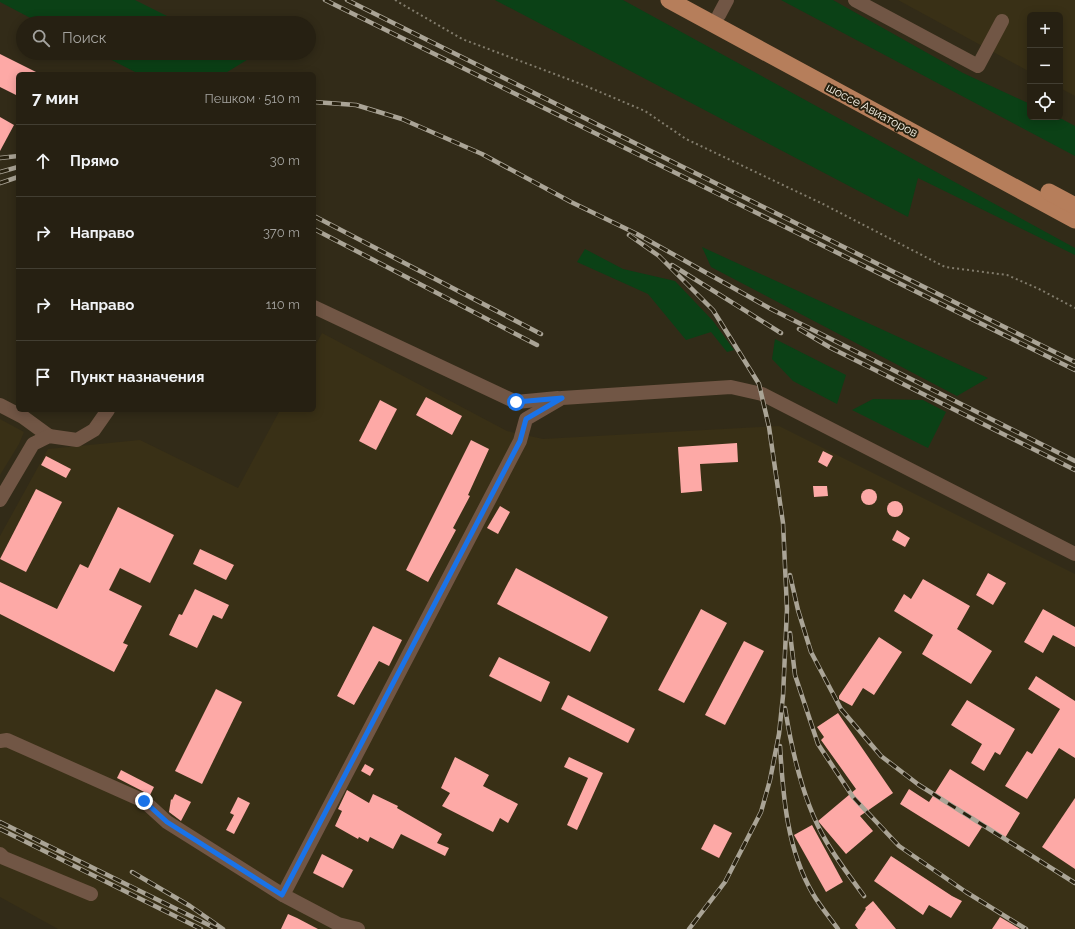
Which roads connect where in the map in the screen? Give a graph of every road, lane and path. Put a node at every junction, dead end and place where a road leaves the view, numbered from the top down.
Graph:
1 (395, 0) edge
2 (669, 0) edge
3 (690, 0) edge
4 (727, 0) edge
5 (855, 0) edge
6 (719, 15) junction
7 (1002, 21) dead end
8 (1075, 206) edge
9 (1075, 220) edge
10 (316, 308) edge
11 (1075, 308) edge
12 (562, 398) junction
13 (0, 405) edge
14 (107, 412) edge
15 (48, 436) junction
16 (0, 500) edge
17 (1075, 554) edge
18 (0, 741) edge
19 (0, 854) edge
20 (91, 894) dead end
21 (282, 895) junction
22 (358, 929) edge

1 - 11 path
2 - 9 main road, шоссе Авиаторов
3 - 6 main road, шоссе Авиаторов
4 - 6 street
5 - 7 street
6 - 8 main road, шоссе Авиаторов
10 - 12 street
12 - 17 street
12 - 21 street
13 - 15 street
14 - 15 street
15 - 16 street
18 - 21 street
19 - 20 street
21 - 22 street

